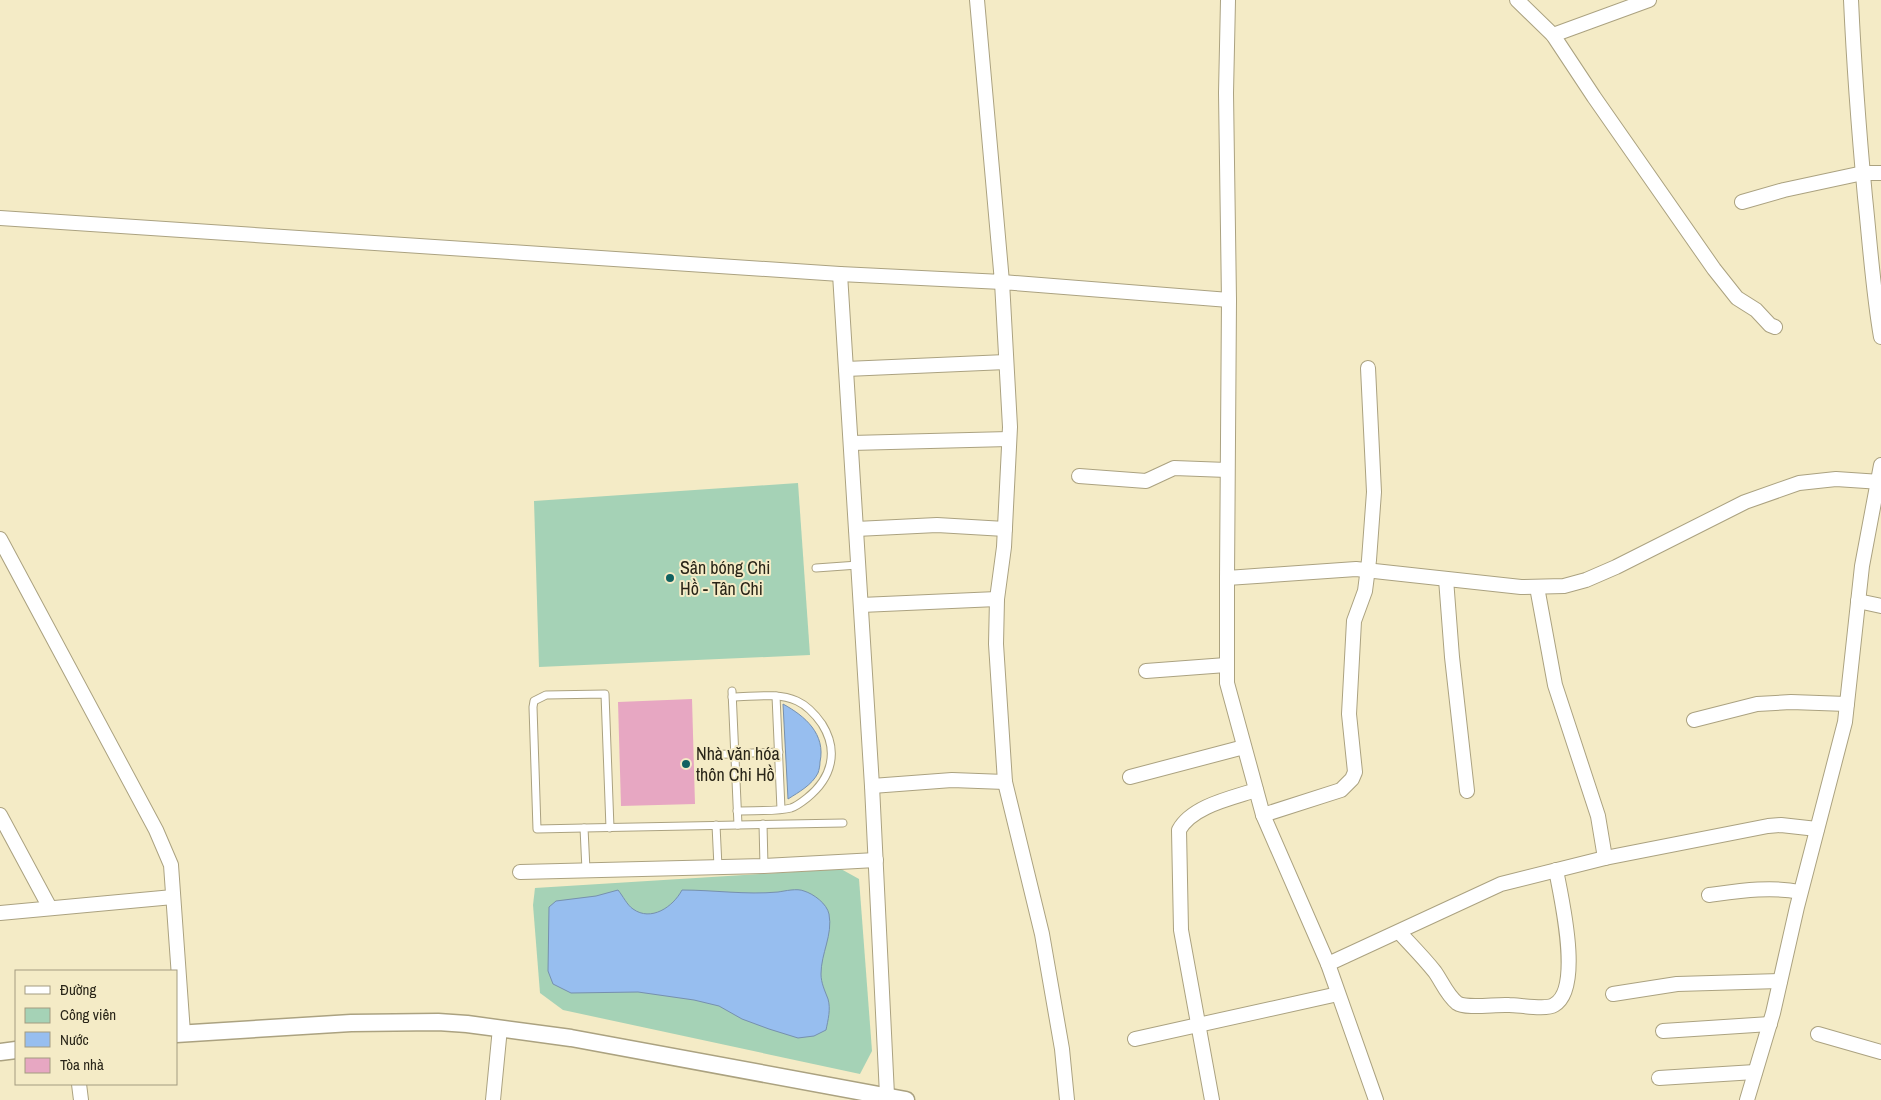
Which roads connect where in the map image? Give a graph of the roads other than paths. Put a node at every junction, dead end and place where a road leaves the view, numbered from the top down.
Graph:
1 (977, 0) edge
2 (1228, 0) edge
3 (1517, 0) edge
4 (1648, 0) edge
5 (1851, 0) edge
6 (1553, 35) junction
7 (1863, 173) junction
8 (1881, 173) edge
9 (1742, 202) dead end
10 (0, 218) edge
11 (840, 274) junction
12 (1002, 282) junction
13 (1229, 300) junction
14 (1878, 300) edge
15 (1775, 327) dead end
16 (1881, 338) edge
17 (1006, 362) junction
18 (846, 368) junction
19 (1368, 368) dead end
20 (1009, 439) junction
21 (851, 443) junction
22 (1881, 465) edge
23 (1228, 470) junction
24 (1079, 476) dead end
25 (1879, 482) edge
26 (856, 529) junction
27 (1005, 529) junction
28 (0, 539) edge
29 (858, 565) junction
30 (816, 568) dead end
31 (1368, 570) junction
32 (1227, 578) junction
33 (1446, 578) junction
34 (1537, 587) junction
35 (997, 599) junction
36 (1858, 601) junction
37 (861, 605) junction
38 (1881, 606) edge
39 (1226, 665) junction
40 (1146, 671) dead end
41 (776, 696) junction
42 (1847, 704) junction
43 (1694, 720) dead end
44 (1244, 747) junction
45 (778, 752) junction
46 (734, 754) junction
47 (705, 755) dead end
48 (1130, 777) dead end
49 (1005, 782) junction
50 (872, 786) junction
51 (1256, 790) junction
52 (1467, 791) dead end
53 (781, 809) junction
54 (737, 811) junction
55 (0, 815) edge
56 (1263, 815) junction
57 (843, 823) dead end
58 (763, 824) junction
59 (716, 825) junction
60 (738, 825) junction
61 (584, 828) junction
62 (610, 828) junction
63 (1817, 829) junction
64 (1605, 858) junction
65 (876, 860) junction
66 (764, 866) junction
67 (718, 867) junction
68 (586, 870) junction
69 (1556, 870) junction
70 (520, 872) dead end
71 (1800, 892) junction
72 (1709, 896) dead end
73 (174, 897) junction
74 (50, 908) junction
75 (0, 913) edge
76 (1399, 932) junction
77 (1328, 964) junction
78 (177, 970) edge
79 (1780, 981) junction
80 (178, 988) edge
81 (1338, 994) junction
82 (1613, 994) dead end
83 (1770, 1024) junction
84 (1199, 1025) junction
85 (500, 1028) junction
86 (1663, 1031) dead end
87 (180, 1034) edge
88 (1818, 1034) dead end
89 (1135, 1040) dead end
90 (15, 1050) edge
91 (0, 1052) edge
92 (1881, 1052) edge
93 (1756, 1072) junction
94 (1659, 1078) dead end
95 (79, 1085) edge
96 (887, 1096) junction
97 (81, 1100) edge
98 (493, 1100) edge
99 (906, 1100) edge
100 (1068, 1100) edge
101 (1212, 1100) edge
102 (1376, 1100) edge
103 (1747, 1100) edge

1 - 12 street
2 - 13 street
3 - 6 street
4 - 6 street
5 - 7 street
6 - 15 street
7 - 8 street
7 - 9 street
7 - 14 street
10 - 11 street
11 - 12 street
11 - 18 street
12 - 13 street
12 - 17 street
13 - 23 street
14 - 16 street
17 - 18 street
17 - 20 street
18 - 21 street
19 - 31 street
20 - 21 street
20 - 27 street
21 - 26 street
22 - 25 street
23 - 24 street
23 - 32 street
25 - 34 street
25 - 36 street
26 - 27 street
26 - 29 street
27 - 35 street
28 - 73 street
29 - 30 lane
29 - 37 street
31 - 32 street
31 - 33 street
31 - 56 street
32 - 39 street
33 - 34 street
33 - 52 street
34 - 64 street
35 - 37 street
35 - 49 street
36 - 38 street
36 - 42 street
37 - 50 street
39 - 40 street
39 - 44 street
41 - 45 lane
41 - 46 lane
41 - 53 lane
42 - 43 street
42 - 63 street
44 - 48 street
44 - 51 street
45 - 46 lane
45 - 53 lane
46 - 47 lane
46 - 54 lane
49 - 50 street
49 - 100 street
50 - 65 street
51 - 56 street
51 - 84 street
53 - 54 lane
54 - 60 lane
55 - 74 street
56 - 77 street
57 - 58 lane
58 - 60 lane
58 - 66 lane
59 - 60 lane
59 - 62 lane
59 - 67 lane
61 - 62 lane
61 - 62 lane
61 - 68 lane
63 - 64 street
63 - 71 street
64 - 69 street
65 - 66 street
65 - 96 street
66 - 67 street
67 - 68 street
68 - 70 street
69 - 76 street
69 - 76 street
71 - 72 street
71 - 79 street
73 - 74 street
73 - 78 street
74 - 75 street
76 - 77 street
77 - 81 street
79 - 82 street
79 - 83 street
80 - 87 street
81 - 84 street
81 - 102 street
83 - 86 street
83 - 93 street
84 - 89 street
84 - 101 street
85 - 87 street
85 - 96 street
85 - 98 street
88 - 92 street
90 - 91 street
93 - 94 street
93 - 103 street
95 - 97 street
96 - 99 street

